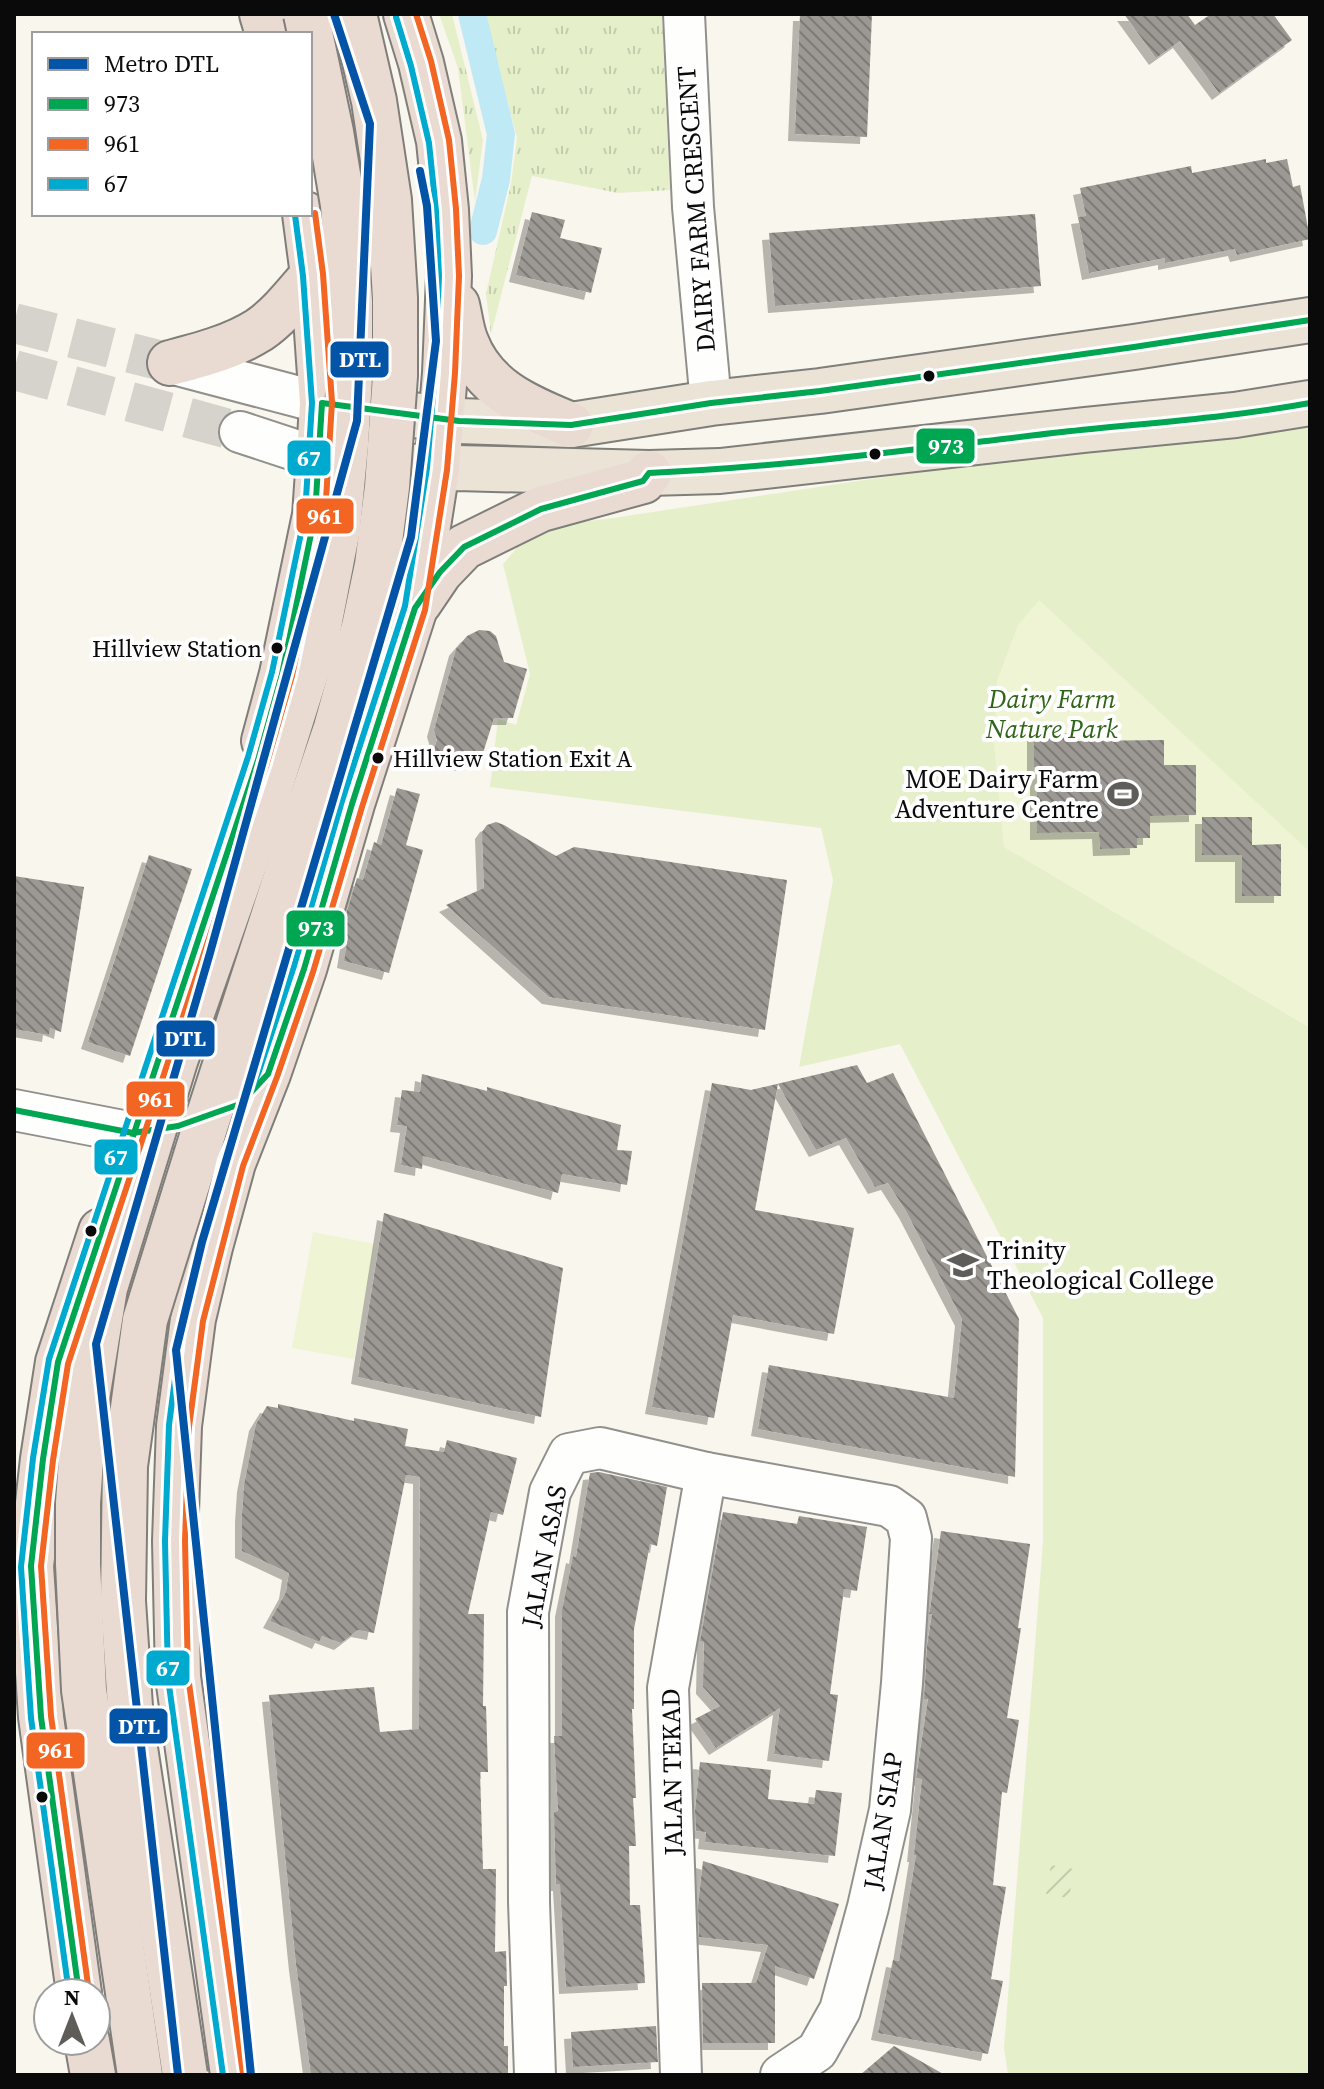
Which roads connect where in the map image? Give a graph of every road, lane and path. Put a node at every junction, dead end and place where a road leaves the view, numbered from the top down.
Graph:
1 (354, 14) edge
2 (406, 14) edge
3 (684, 14) edge
4 (312, 42) edge
5 (305, 216) edge
6 (313, 275) junction
7 (449, 276) junction
8 (1310, 320) edge
9 (170, 363) joint
10 (322, 403) junction
11 (711, 403) junction
12 (1310, 403) edge
13 (442, 418) junction
14 (571, 425) junction
15 (240, 432) tunnel mouth
16 (319, 458) junction
17 (437, 469) junction
18 (649, 473) junction
19 (415, 608) junction
20 (268, 1074) junction
21 (14, 1110) edge
22 (133, 1133) junction
23 (210, 1247) junction
24 (706, 1473) junction
25 (911, 1538) joint
26 (77, 1977) edge
27 (140, 2075) edge
28 (185, 2075) edge
29 (233, 2075) edge
30 (535, 2075) edge
31 (681, 2075) edge
32 (781, 2075) edge

1 - 28 highway, bridge
2 - 7 highway
3 - 11 street, DAIRY FARM CRESCENT
4 - 27 highway, bridge
5 - 6 highway
6 - 9 highway
6 - 10 highway
7 - 13 highway
7 - 14 highway
8 - 11 main road
9 - 10 street
10 - 13 main road
10 - 16 highway
11 - 14 main road
12 - 18 main road
13 - 14 main road
13 - 17 highway
15 - 16 street
16 - 17 main road
16 - 22 highway
17 - 18 main road
17 - 19 highway
18 - 19 highway
19 - 20 highway
20 - 22 street
20 - 23 highway
21 - 22 street
22 - 23 street
22 - 26 highway
23 - 29 highway
24 - 25 street, JALAN ASAS
24 - 30 street, JALAN ASAS
24 - 31 street, JALAN TEKAD
25 - 32 street, JALAN SIAP

